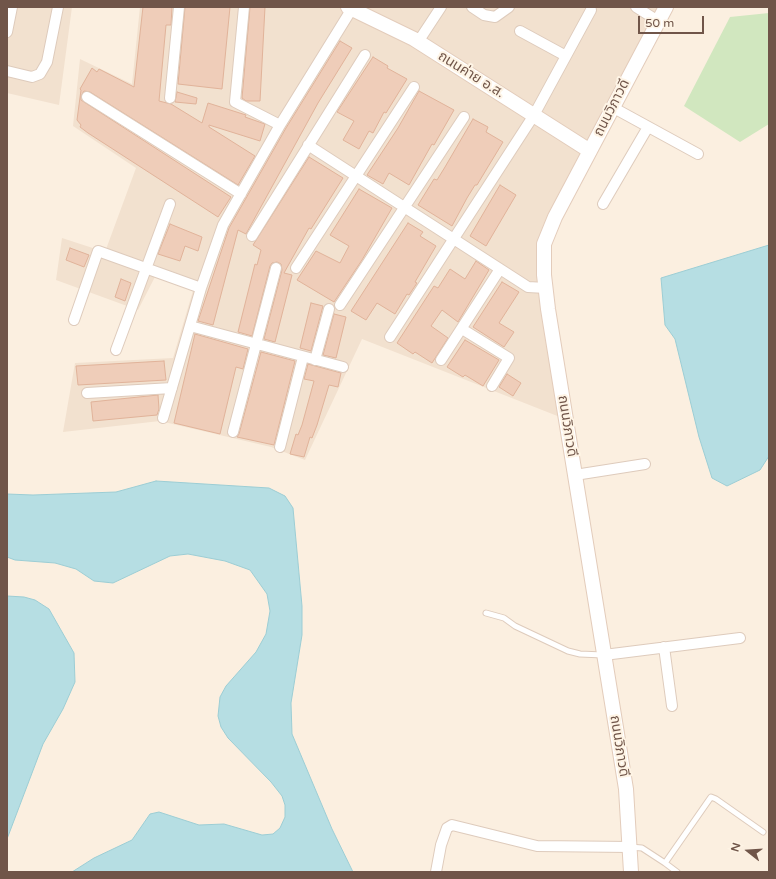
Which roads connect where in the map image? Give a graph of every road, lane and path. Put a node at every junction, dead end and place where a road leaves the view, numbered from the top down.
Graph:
1 (12, 7) edge
2 (58, 7) edge
3 (179, 7) edge
4 (244, 7) edge
5 (441, 7) edge
6 (472, 7) edge
7 (509, 7) edge
8 (636, 7) edge
9 (666, 7) edge
10 (350, 8) edge
11 (591, 10) dead end
12 (658, 21) junction
13 (520, 31) dead end
14 (7, 32) edge
15 (418, 42) junction
16 (365, 55) dead end
17 (566, 56) junction
18 (7, 71) edge
19 (414, 87) dead end
20 (87, 97) dead end
21 (170, 98) dead end
22 (612, 107) junction
23 (534, 116) junction
24 (464, 117) dead end
25 (280, 124) junction
26 (648, 127) junction
27 (308, 145) junction
28 (590, 151) junction
29 (698, 154) dead end
30 (356, 176) junction
31 (241, 194) junction
32 (170, 204) dead end
33 (604, 204) dead end
34 (405, 207) junction
35 (252, 236) dead end
36 (454, 239) junction
37 (276, 268) dead end
38 (296, 268) dead end
39 (146, 269) junction
40 (500, 269) junction
41 (201, 288) junction
42 (546, 288) junction
43 (340, 305) dead end
44 (329, 309) dead end
45 (74, 320) dead end
46 (190, 326) junction
47 (462, 329) junction
48 (390, 337) dead end
49 (255, 343) junction
50 (116, 350) dead end
51 (303, 356) junction
52 (315, 360) junction
53 (441, 360) dead end
54 (343, 367) dead end
55 (492, 386) dead end
56 (172, 388) junction
57 (87, 393) dead end
58 (163, 418) dead end
59 (233, 432) dead end
60 (280, 447) dead end
61 (645, 464) dead end
62 (575, 476) junction
63 (486, 613) dead end
64 (740, 638) dead end
65 (664, 647) junction
66 (604, 655) junction
67 (672, 706) dead end
68 (763, 832) dead end
69 (630, 846) junction
70 (665, 863) junction
71 (436, 872) edge
72 (631, 872) edge
73 (677, 872) edge

1 - 14 street
2 - 18 street
3 - 21 street
4 - 25 street
5 - 15 street
6 - 7 street
8 - 12 street
9 - 12 street, ถนนวิภาวดี
10 - 15 street, ถนนค่าย อ.ส.
10 - 25 street
11 - 17 street
12 - 22 street, ถนนวิภาวดี
13 - 17 street
15 - 23 street, ถนนค่าย อ.ส.
16 - 27 street
17 - 23 street
19 - 30 street
20 - 31 street
22 - 26 street
22 - 28 street, ถนนวิภาวดี
23 - 28 street, ถนนค่าย อ.ส.
23 - 36 street
24 - 34 street
25 - 31 street
26 - 29 street
26 - 33 street
27 - 30 street
27 - 35 street
28 - 42 street, ถนนวิภาวดี
30 - 34 street
30 - 38 street
31 - 41 street
32 - 39 street
34 - 36 street
34 - 43 street
36 - 40 street
36 - 48 street
37 - 49 street
39 - 41 street
39 - 45 street
39 - 50 street
40 - 42 street
40 - 47 street
41 - 46 street
42 - 62 street, ถนนวิภาวดี
44 - 52 street
46 - 49 street
46 - 56 street
47 - 53 street
47 - 55 street
49 - 51 street
49 - 59 street
51 - 52 street
51 - 60 street
52 - 54 street
56 - 57 street
56 - 58 street
61 - 62 street
62 - 66 street, ถนนวิภาวดี
63 - 66 lane
64 - 65 street
65 - 66 street
65 - 67 street
66 - 69 street, ถนนวิภาวดี
68 - 70 lane
69 - 70 lane
69 - 71 street
69 - 72 street, ถนนวิภาวดี
70 - 73 lane

